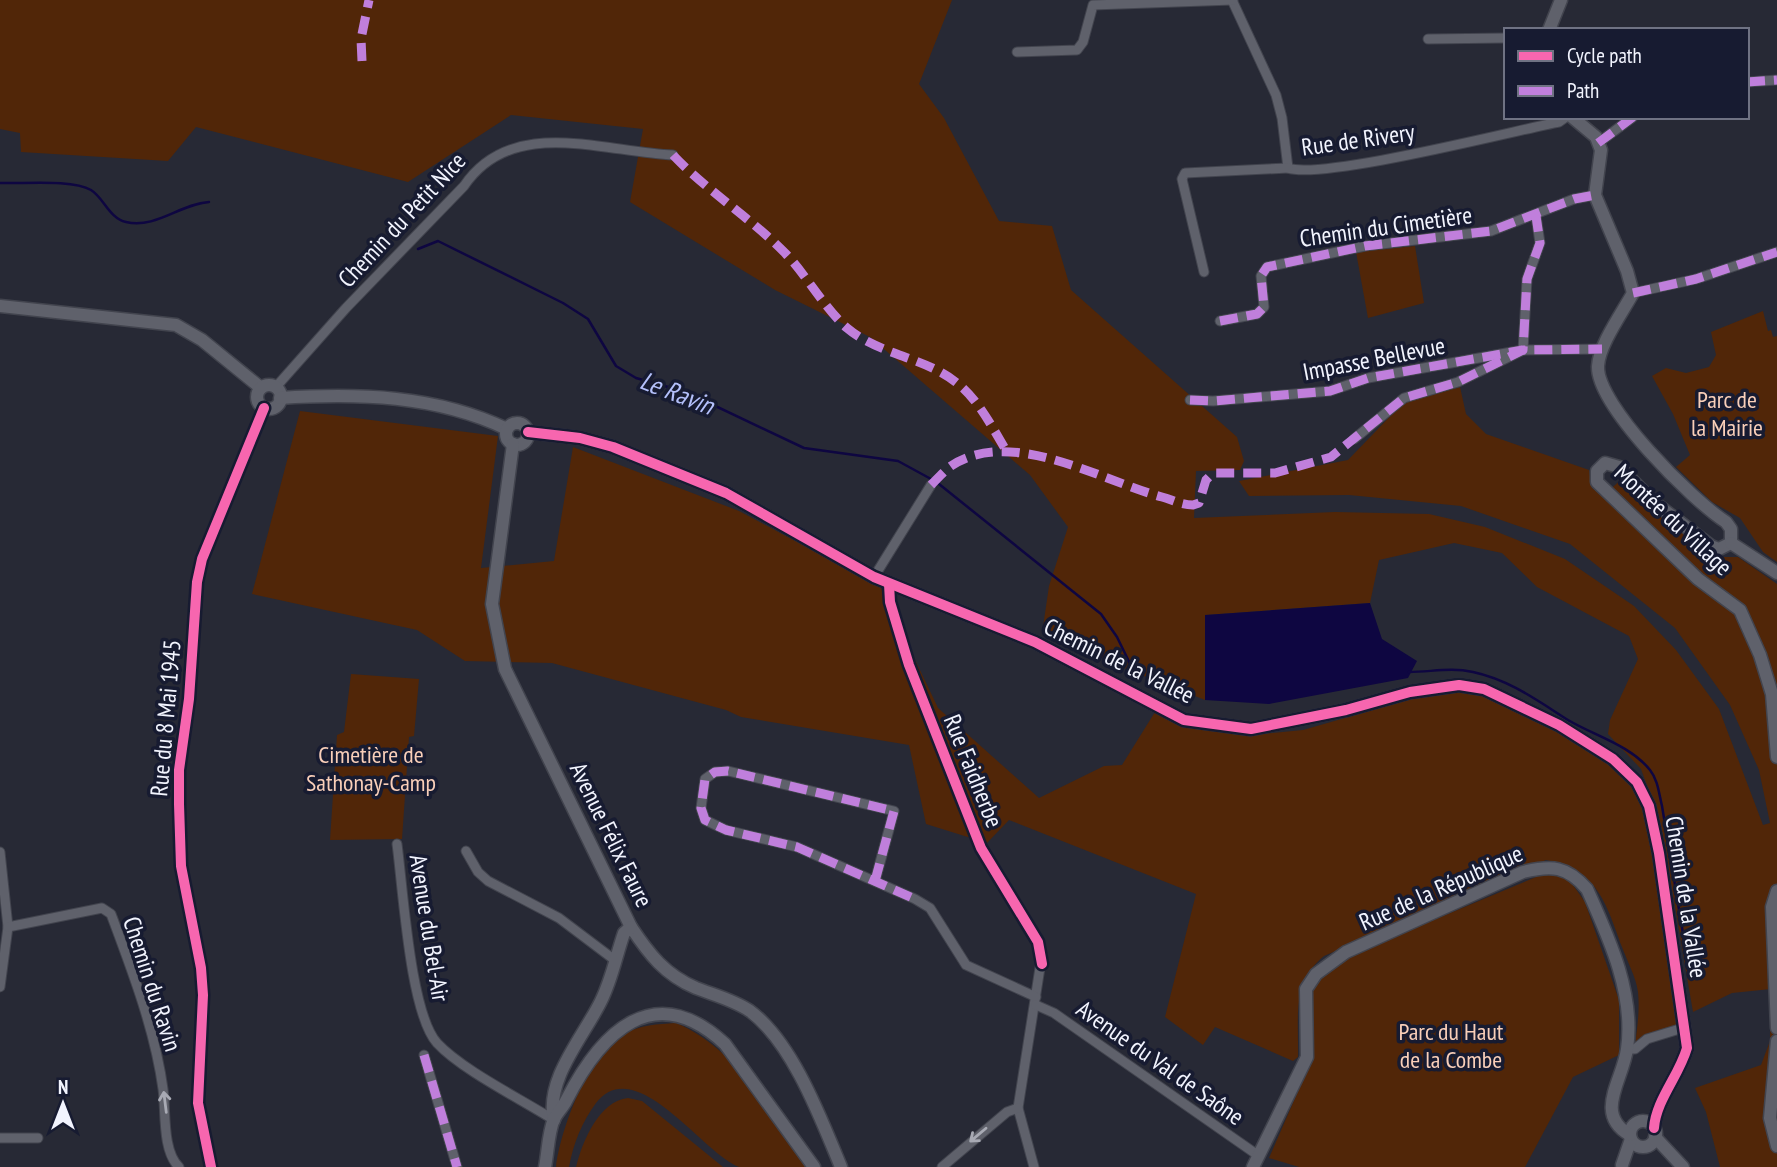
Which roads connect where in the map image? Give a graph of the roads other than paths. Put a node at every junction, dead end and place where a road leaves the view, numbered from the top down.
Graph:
1 (1232, 0) edge
2 (1560, 0) edge
3 (1550, 28) edge
4 (1504, 38) edge
5 (1428, 39) dead end
6 (1017, 52) dead end
7 (1777, 80) edge
8 (1749, 82) edge
9 (1563, 119) edge
10 (1575, 119) edge
11 (1630, 119) edge
12 (1598, 143) junction
13 (673, 155) dead end
14 (1288, 168) junction
15 (1595, 195) junction
16 (1536, 216) junction
17 (1777, 252) edge
18 (1204, 272) dead end
19 (1633, 293) junction
20 (0, 306) edge
21 (1220, 321) dead end
22 (1602, 349) junction
23 (1523, 350) junction
24 (261, 388) junction
25 (278, 393) junction
26 (1190, 400) dead end
27 (264, 408) junction
28 (507, 429) junction
29 (528, 432) junction
30 (1354, 439) dead end
31 (513, 444) junction
32 (931, 485) dead end
33 (1731, 543) junction
34 (1777, 573) edge
35 (874, 577) junction
36 (889, 584) junction
37 (1777, 757) edge
38 (397, 844) dead end
39 (466, 851) dead end
40 (0, 852) edge
41 (875, 881) junction
42 (1777, 891) edge
43 (8, 927) junction
44 (631, 927) junction
45 (616, 961) junction
46 (0, 987) edge
47 (1036, 1001) junction
48 (1777, 1028) edge
49 (1686, 1029) junction
50 (1777, 1041) edge
51 (1627, 1049) junction
52 (424, 1055) dead end
53 (555, 1090) junction
54 (563, 1107) junction
55 (1018, 1108) junction
56 (554, 1120) junction
57 (1641, 1134) junction
58 (0, 1138) edge
59 (38, 1138) dead end
60 (1777, 1146) edge
61 (1256, 1161) edge
62 (1678, 1163) edge
63 (1622, 1166) edge
64 (179, 1167) edge
65 (211, 1167) edge
66 (457, 1167) edge
67 (545, 1167) edge
68 (814, 1167) edge
69 (841, 1167) edge
70 (942, 1167) edge
71 (1034, 1167) edge

1 - 6 street
1 - 14 street, Rue de Rivery
2 - 3 street
4 - 5 street
7 - 8 street
9 - 14 street, Rue de Rivery
10 - 12 street
11 - 12 street
12 - 15 street
13 - 25 street, Chemin du Petit Nice
14 - 18 street
15 - 16 street, Chemin du Cimetière
15 - 19 street
16 - 21 street, Chemin du Cimetière
16 - 23 street
17 - 19 street
19 - 22 street
20 - 24 street
22 - 23 street, Impasse Bellevue
22 - 33 street
23 - 26 street, Impasse Bellevue
23 - 30 street
24 - 25 street
24 - 27 street
25 - 27 street
25 - 28 street
27 - 65 street, Rue du 8 Mai 1945
28 - 29 street
28 - 31 street
29 - 31 street
29 - 35 street, Chemin de la Vallée
31 - 44 street, Avenue Félix Faure
32 - 35 street
33 - 34 street
33 - 37 street, Montée du Village
35 - 36 street, Chemin de la Vallée
36 - 47 street, Rue Faidherbe
36 - 49 street, Chemin de la Vallée
38 - 56 street, Avenue du Bel-Air
39 - 45 street
40 - 43 street
41 - 41 street
41 - 47 street, Avenue du Val de Saône
42 - 48 street
43 - 46 street
64 -> 43 street, Chemin du Ravin
44 - 45 street
44 - 69 street, Avenue Félix Faure
45 - 53 street
47 - 55 street, Rue Faidherbe
47 - 61 street, Avenue du Val de Saône
49 - 51 street
49 - 57 street
50 - 60 street
51 - 57 street, Rue de la République
51 - 61 street, Rue de la République
52 - 66 street
53 - 54 street
53 - 56 street
54 - 56 street
54 - 68 street
55 -> 70 street
55 - 71 street
56 - 67 street
57 - 62 street
57 - 63 street
58 - 59 street

